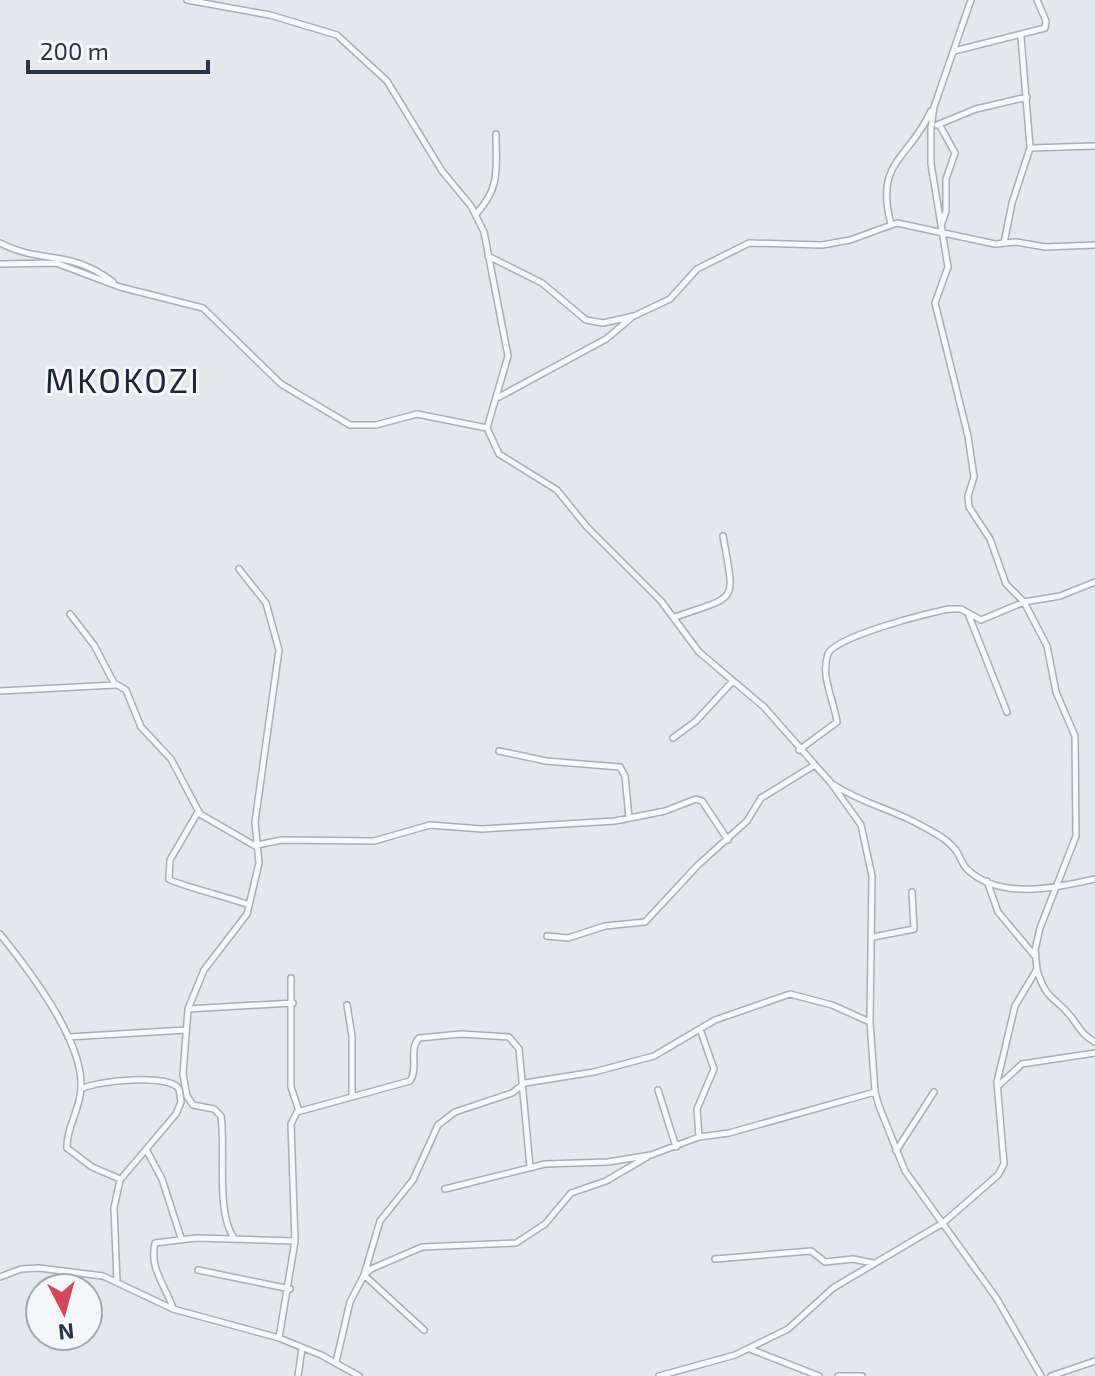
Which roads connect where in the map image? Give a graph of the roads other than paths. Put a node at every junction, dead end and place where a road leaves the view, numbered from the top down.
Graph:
1 (187, 0) edge
2 (971, 0) edge
3 (1037, 0) edge
4 (1021, 37) junction
5 (953, 51) junction
6 (1027, 97) junction
7 (934, 107) junction
8 (939, 124) junction
9 (931, 127) junction
10 (496, 134) dead end
11 (1095, 146) edge
12 (1030, 148) junction
13 (476, 214) junction
14 (891, 224) junction
15 (942, 229) junction
16 (0, 243) edge
17 (1004, 243) junction
18 (1095, 245) edge
19 (488, 256) junction
20 (0, 264) edge
21 (120, 287) junction
22 (634, 316) junction
23 (498, 397) junction
24 (487, 428) junction
25 (723, 536) dead end
26 (239, 569) dead end
27 (1095, 582) edge
28 (1024, 602) junction
29 (70, 614) dead end
30 (969, 615) junction
31 (675, 617) junction
32 (732, 682) junction
33 (116, 685) junction
34 (0, 691) edge
35 (1007, 712) dead end
36 (673, 738) dead end
37 (799, 750) junction
38 (499, 751) dead end
39 (813, 766) junction
40 (831, 783) junction
41 (198, 812) junction
42 (629, 818) junction
43 (728, 840) junction
44 (257, 846) junction
45 (1095, 879) edge
46 (987, 881) junction
47 (1054, 888) junction
48 (912, 892) dead end
49 (249, 905) junction
50 (0, 934) edge
51 (547, 936) dead end
52 (873, 937) junction
53 (1035, 955) junction
54 (1037, 969) junction
55 (291, 978) dead end
56 (293, 1003) junction
57 (347, 1005) dead end
58 (188, 1009) junction
59 (870, 1022) junction
60 (700, 1029) junction
61 (186, 1030) junction
62 (68, 1037) junction
63 (1095, 1042) edge
64 (1095, 1053) edge
65 (520, 1086) junction
66 (996, 1087) junction
67 (81, 1089) junction
68 (658, 1090) dead end
69 (875, 1092) junction
70 (934, 1092) dead end
71 (352, 1097) junction
72 (299, 1111) junction
73 (699, 1137) junction
74 (676, 1147) junction
75 (147, 1151) junction
76 (895, 1152) junction
77 (651, 1155) junction
78 (530, 1167) junction
79 (120, 1179) junction
80 (445, 1189) dead end
81 (943, 1223) junction
82 (181, 1238) junction
83 (235, 1239) junction
84 (295, 1241) junction
85 (715, 1259) dead end
86 (874, 1263) junction
87 (198, 1270) dead end
88 (364, 1275) junction
89 (0, 1277) edge
90 (117, 1281) junction
91 (290, 1289) junction
92 (173, 1309) junction
93 (424, 1330) dead end
94 (279, 1338) junction
95 (302, 1348) junction
96 (750, 1349) junction
97 (1095, 1361) edge
98 (336, 1362) junction
99 (298, 1376) edge
100 (359, 1376) edge
101 (659, 1376) edge
102 (819, 1376) edge
103 (838, 1376) edge
104 (862, 1376) edge
105 (1041, 1376) edge
106 (1051, 1376) edge

1 - 13 street
2 - 5 street
3 - 4 street
4 - 5 street
4 - 6 street
5 - 7 street
6 - 8 street
6 - 12 street
7 - 9 street
7 - 14 street
8 - 9 street
8 - 15 street
9 - 15 street
10 - 13 street
11 - 12 street
12 - 17 street
13 - 19 street
14 - 15 street
14 - 22 street
15 - 17 street
15 - 28 street
16 - 21 street
17 - 18 street
19 - 22 street
19 - 23 street
20 - 21 street
21 - 24 street
22 - 23 street
23 - 24 street
24 - 31 street
25 - 31 street
26 - 44 street
27 - 28 street
28 - 30 street
28 - 47 street
29 - 33 street
30 - 35 street
30 - 37 street
31 - 32 street
32 - 36 street
32 - 37 street
33 - 34 street
33 - 41 street
37 - 39 street
38 - 42 street
39 - 40 street
39 - 43 street
40 - 46 street
40 - 52 street
41 - 44 street
41 - 49 street
42 - 43 street
42 - 44 street
43 - 51 street
44 - 49 street
45 - 47 street
46 - 47 street
46 - 53 street
47 - 53 street
48 - 52 street
49 - 58 street
50 - 62 street
52 - 59 street
53 - 54 street
54 - 63 street
54 - 66 street
55 - 56 street
56 - 58 street
56 - 72 street
57 - 71 street
58 - 61 street
59 - 60 street
59 - 69 street
60 - 65 street
60 - 73 street
61 - 62 street
61 - 83 street
62 - 67 street
64 - 66 street
65 - 71 street
65 - 78 street
65 - 88 street
66 - 81 street
67 - 75 street
67 - 79 street
68 - 74 street
69 - 73 street
69 - 76 street
70 - 76 street
71 - 72 street
72 - 84 street
73 - 74 street
74 - 77 street
75 - 79 street
75 - 82 street
76 - 81 street
77 - 78 street
77 - 88 street
78 - 80 street
79 - 90 street
81 - 86 street
81 - 105 street
82 - 83 street
82 - 92 street
83 - 84 street
84 - 91 street
85 - 86 street
86 - 96 street
87 - 91 street
88 - 93 street
88 - 98 street
89 - 90 street
90 - 92 street
91 - 94 street
92 - 94 street
94 - 95 street
95 - 98 street
95 - 99 street
96 - 101 street
96 - 102 street
97 - 106 street
98 - 100 street
103 - 104 street

